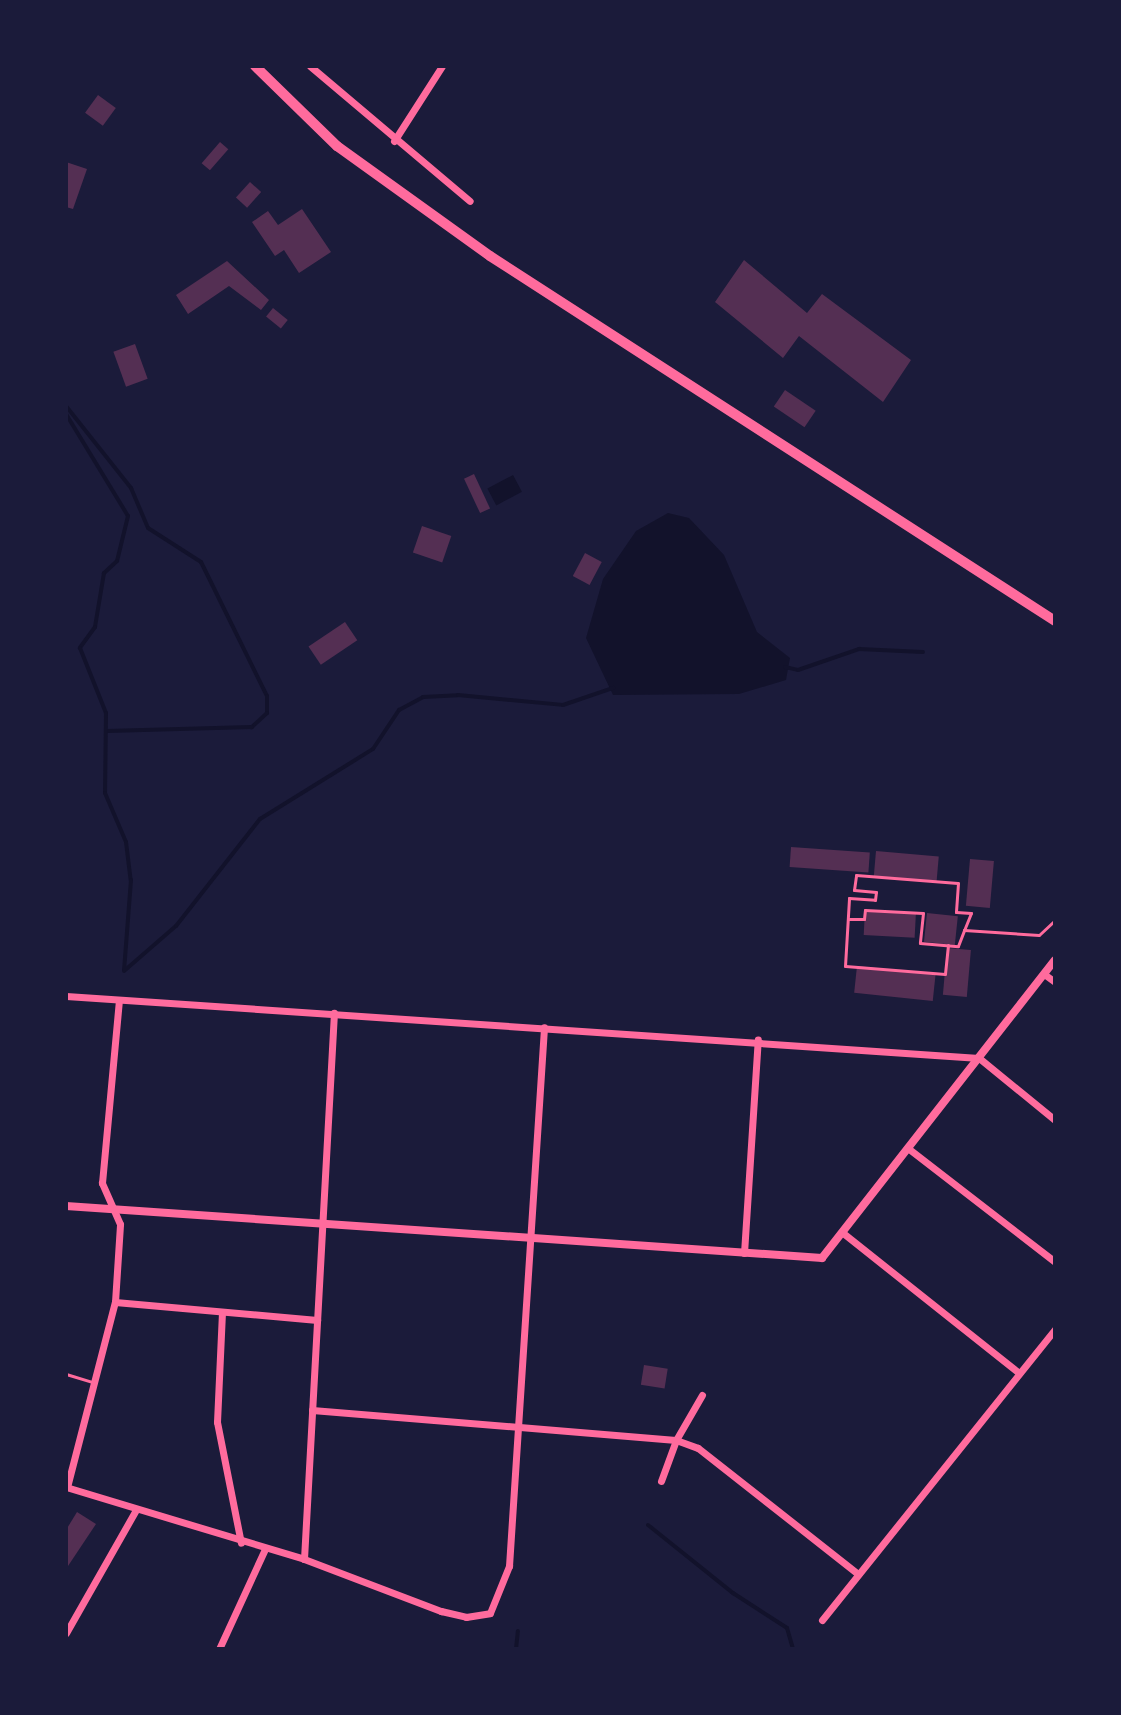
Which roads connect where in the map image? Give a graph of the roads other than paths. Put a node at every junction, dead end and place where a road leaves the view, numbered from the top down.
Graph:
1 (255, 66) edge
2 (310, 66) edge
3 (442, 66) edge
4 (394, 141) junction
5 (470, 201) dead end
6 (1055, 621) edge
7 (1055, 960) edge
8 (1044, 974) junction
9 (1055, 982) edge
10 (66, 996) edge
11 (119, 1001) junction
12 (334, 1013) junction
13 (544, 1027) junction
14 (758, 1039) junction
15 (979, 1058) junction
16 (1055, 1120) edge
17 (909, 1149) junction
18 (66, 1206) edge
19 (109, 1208) junction
20 (320, 1222) junction
21 (843, 1233) junction
22 (533, 1239) junction
23 (744, 1253) junction
24 (1055, 1262) edge
25 (115, 1302) junction
26 (222, 1312) junction
27 (317, 1320) junction
28 (1055, 1329) edge
29 (1019, 1373) junction
30 (66, 1374) edge
31 (92, 1382) junction
32 (702, 1395) dead end
33 (312, 1410) junction
34 (517, 1426) junction
35 (676, 1440) junction
36 (661, 1481) dead end
37 (66, 1487) edge
38 (136, 1510) junction
39 (241, 1543) junction
40 (265, 1549) junction
41 (304, 1559) junction
42 (858, 1574) junction
43 (822, 1620) dead end
44 (66, 1633) edge
45 (219, 1649) edge

1 - 6 main road
2 - 4 street
3 - 4 street
4 - 5 street
7 - 8 street
8 - 9 street
8 - 15 street
10 - 11 street
11 - 12 street
11 - 19 street
12 - 13 street
12 - 20 street
13 - 14 street
13 - 22 street
14 - 15 street
14 - 23 street
15 - 16 street
15 - 17 street
17 - 21 street
17 - 24 street
18 - 19 street
19 - 20 street
19 - 25 street
20 - 22 street
20 - 27 street
21 - 23 street
21 - 29 street
22 - 23 street
22 - 34 street
25 - 26 street
25 - 31 street
26 - 27 street
26 - 39 street
27 - 33 street
28 - 29 street
29 - 42 street
30 - 31 lane
31 - 37 street
32 - 35 street
33 - 34 street
33 - 41 street
34 - 35 street
34 - 41 street
35 - 36 street
35 - 42 street
37 - 38 street
38 - 39 street
38 - 44 street
39 - 40 street
40 - 41 street
40 - 45 street
42 - 43 street

